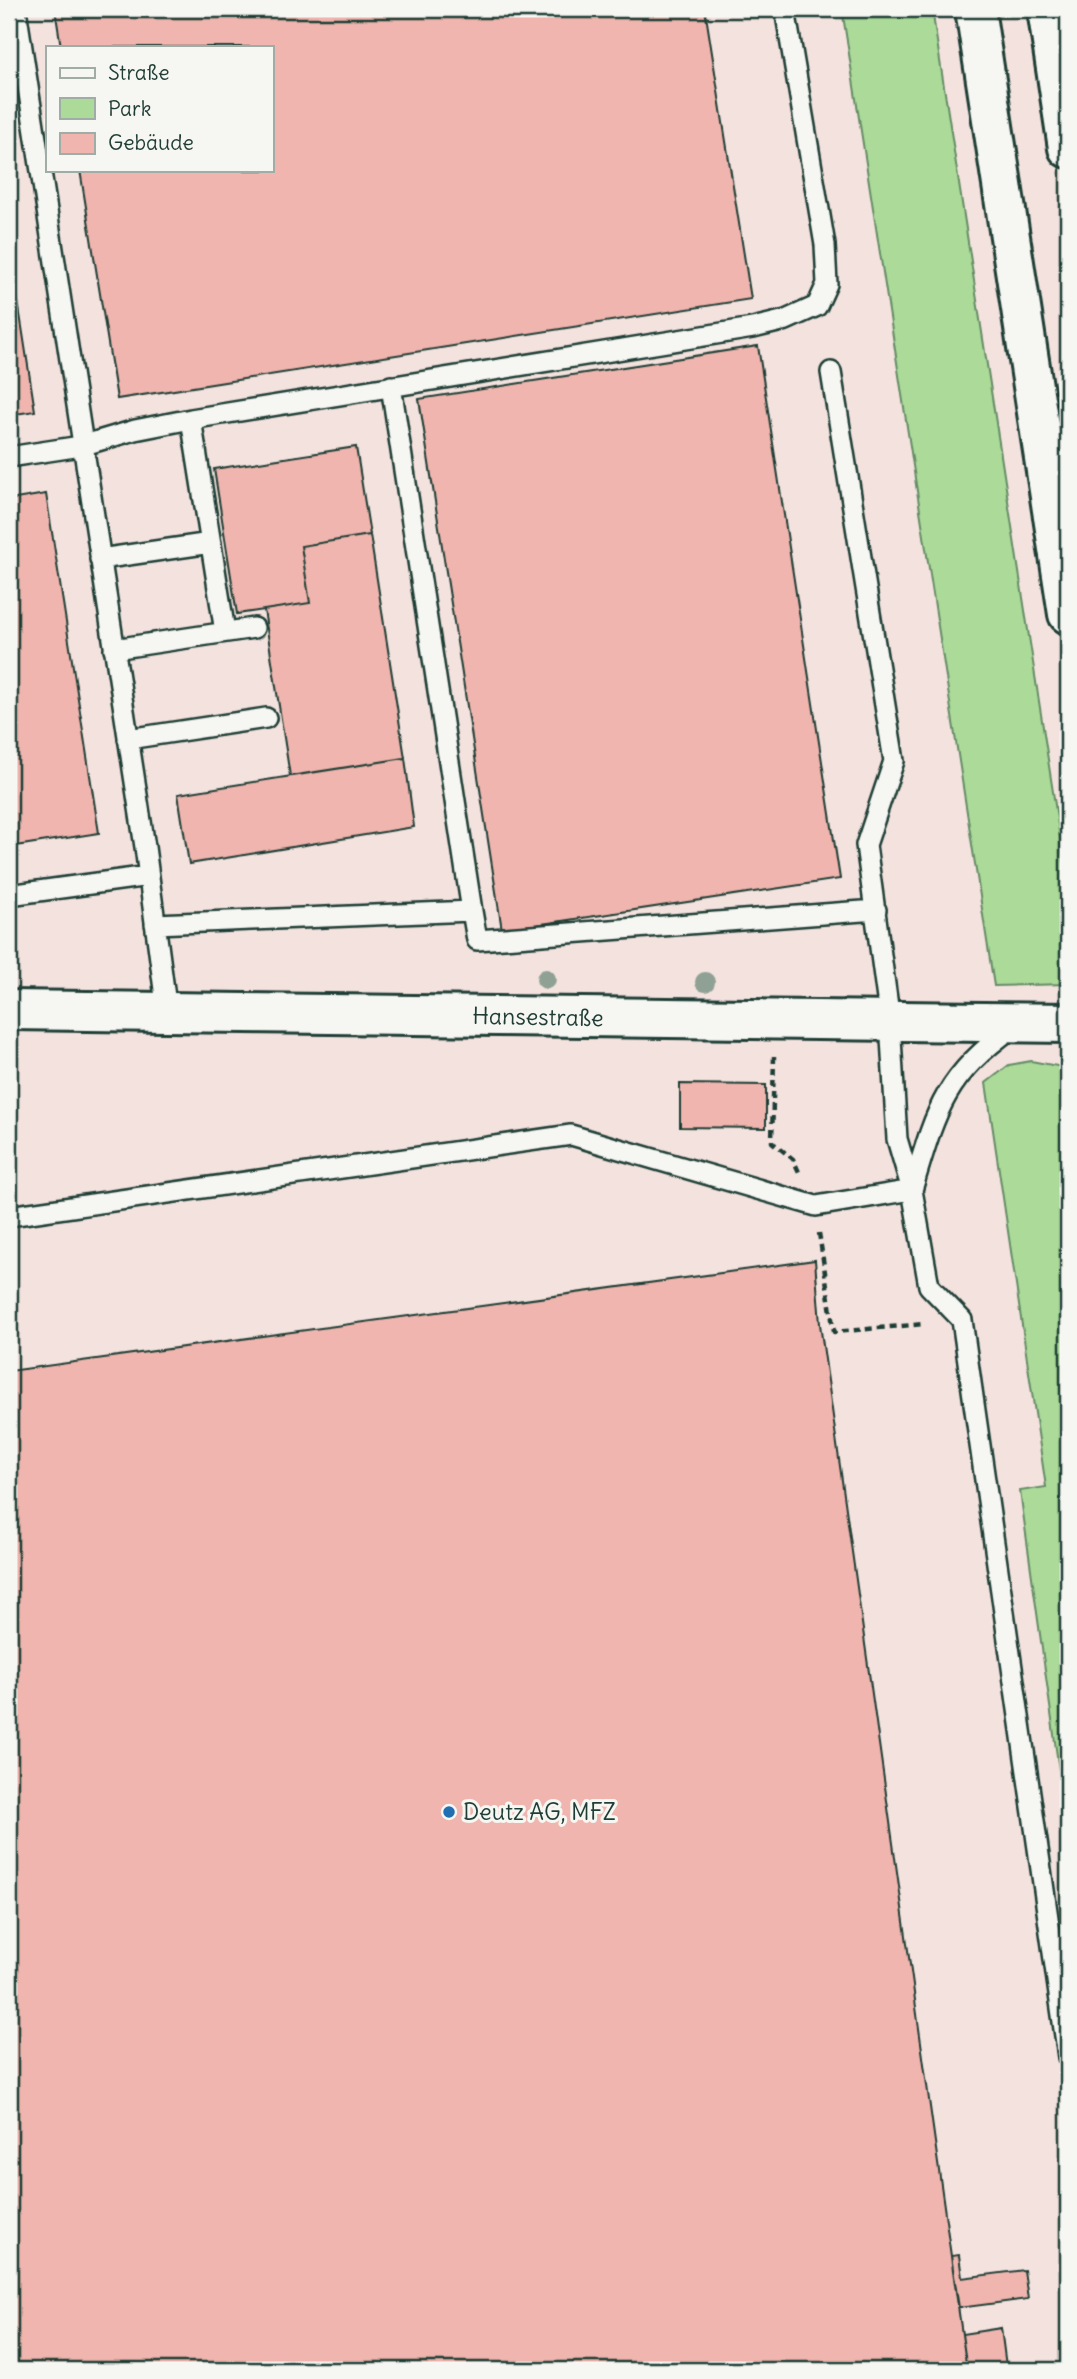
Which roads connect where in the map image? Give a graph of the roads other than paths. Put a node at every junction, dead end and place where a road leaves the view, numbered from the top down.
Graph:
1 (16, 9) edge
2 (785, 9) edge
3 (975, 9) edge
4 (1047, 9) edge
5 (1068, 148) edge
6 (831, 372) dead end
7 (391, 386) junction
8 (191, 419) junction
9 (81, 446) junction
10 (9, 457) edge
11 (211, 543) junction
12 (100, 559) junction
13 (1068, 614) edge
14 (254, 628) dead end
15 (225, 632) junction
16 (114, 649) junction
17 (266, 718) dead end
18 (128, 739) junction
19 (149, 876) junction
20 (9, 895) edge
21 (472, 911) junction
22 (876, 911) junction
23 (155, 924) junction
24 (9, 1010) edge
25 (167, 1012) junction
26 (890, 1021) junction
27 (1018, 1023) junction
28 (1068, 1023) edge
29 (912, 1190) junction
30 (9, 1216) edge
31 (1068, 2057) edge

1 - 9 lane
2 - 7 lane
3 - 13 main road
4 - 5 main road
6 - 22 lane
7 - 8 lane
7 - 21 lane
8 - 9 lane
8 - 11 lane
9 - 10 lane
9 - 12 lane
11 - 12 lane
11 - 15 lane
12 - 16 lane
14 - 15 lane
15 - 16 lane
16 - 18 lane
17 - 18 lane
18 - 19 lane
19 - 20 lane
19 - 23 lane
21 - 22 lane
21 - 23 lane
22 - 26 lane
23 - 25 lane
24 - 25 main road, Hansestraße
25 - 26 main road, Hansestraße
26 - 27 main road, Hansestraße
26 - 29 lane
27 - 28 main road, Hansestraße
27 - 29 lane
29 - 30 lane
29 - 31 lane

